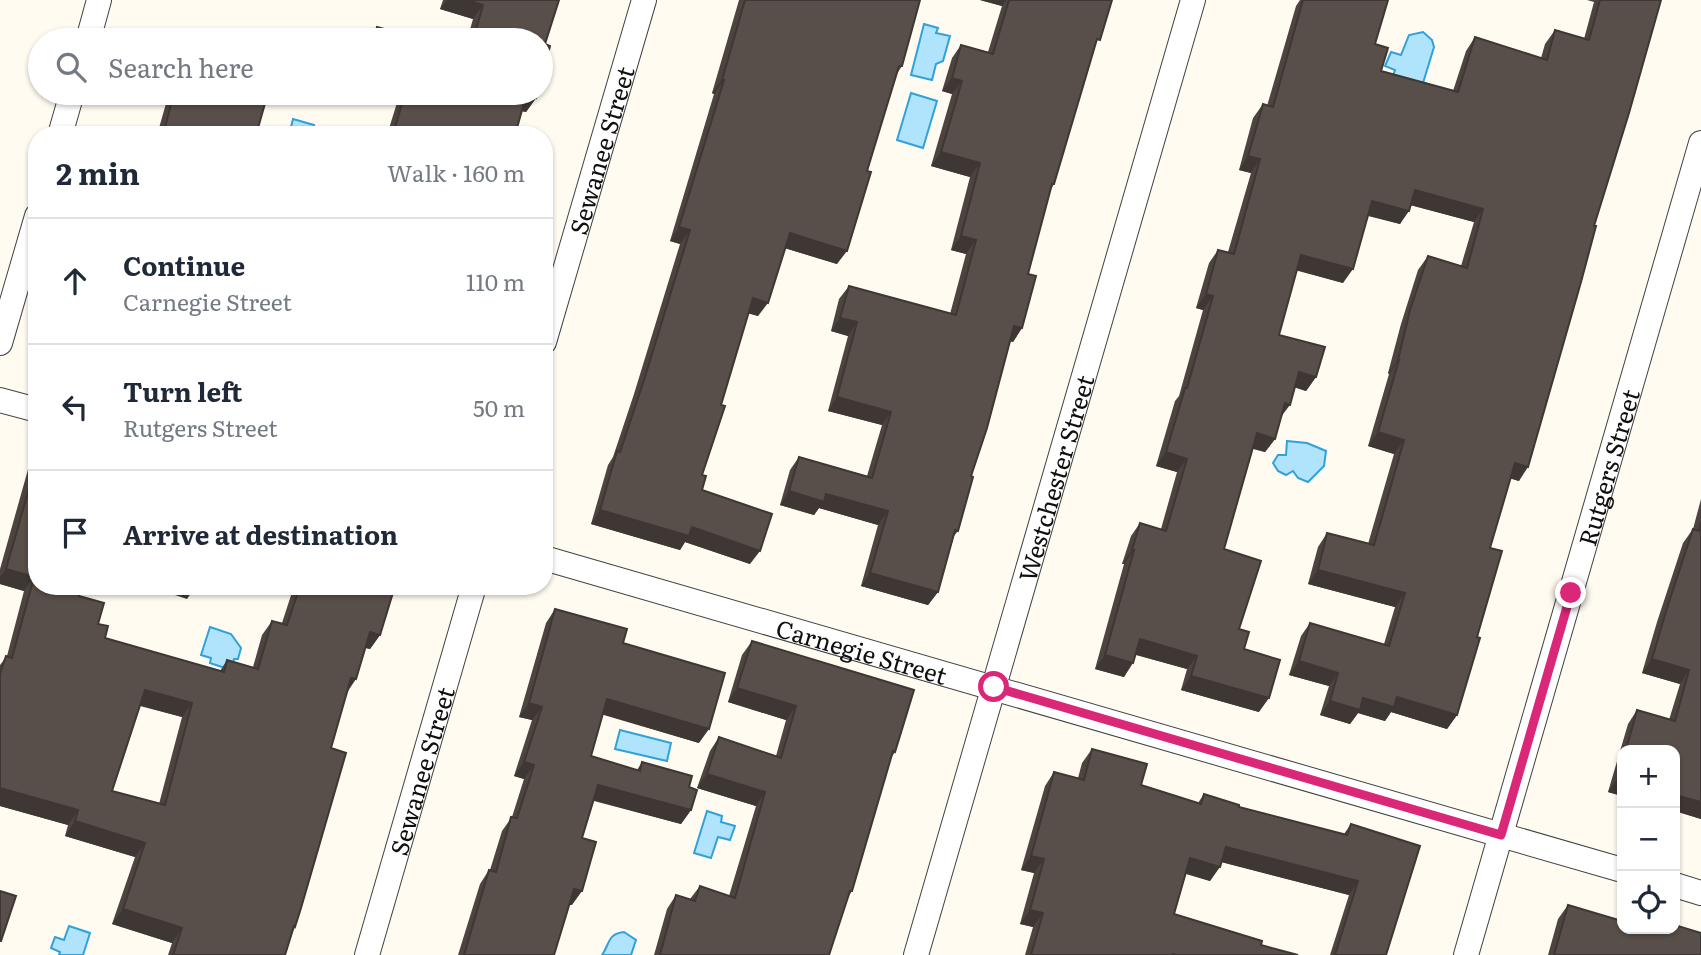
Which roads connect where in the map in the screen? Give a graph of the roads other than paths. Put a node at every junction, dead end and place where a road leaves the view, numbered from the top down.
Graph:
1 (99, 0) edge
2 (643, 0) edge
3 (1193, 0) edge
4 (91, 28) edge
5 (69, 105) edge
6 (63, 126) edge
7 (1701, 142) edge
8 (28, 247) edge
9 (553, 311) edge
10 (0, 343) edge
11 (0, 400) edge
12 (28, 408) edge
13 (553, 561) edge
14 (471, 595) edge
15 (994, 687) junction
16 (1501, 835) junction
17 (1617, 869) edge
18 (1680, 887) edge
19 (1701, 893) edge
20 (367, 955) edge
21 (916, 955) edge
22 (1466, 955) edge

1 - 4 street
2 - 9 street, Sewanee Street
3 - 15 street, Westchester Street
5 - 6 street
7 - 16 street, Rutgers Street
8 - 10 street
11 - 12 street
13 - 15 street, Carnegie Street
14 - 20 street, Sewanee Street
15 - 16 street, Carnegie Street
15 - 21 street, Westchester Street
16 - 17 street, Carnegie Street
16 - 22 street, Rutgers Street
18 - 19 street

